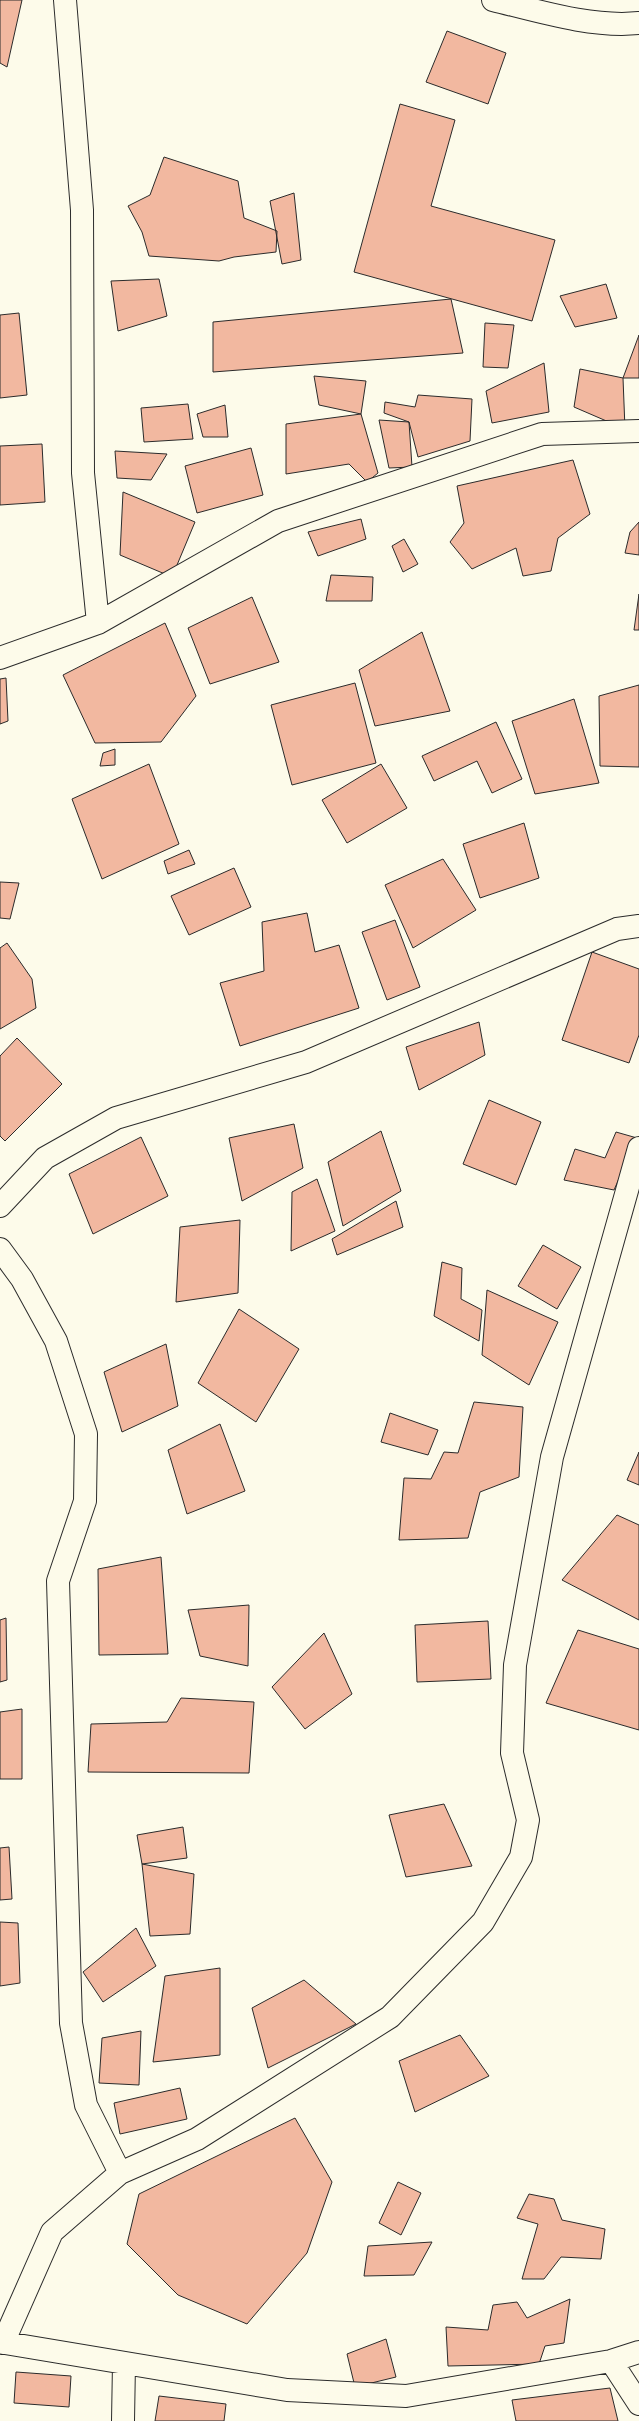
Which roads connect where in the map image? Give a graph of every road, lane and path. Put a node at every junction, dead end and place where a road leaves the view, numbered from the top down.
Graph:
1 (65, 0) edge
2 (493, 0) edge
3 (561, 8) edge
4 (639, 23) edge
5 (639, 431) edge
6 (98, 623) junction
7 (0, 658) edge
8 (639, 926) edge
9 (639, 1148) edge
10 (0, 1206) edge
11 (0, 1249) edge
12 (120, 2174) junction
13 (1, 2342) edge
14 (639, 2352) edge
15 (611, 2362) junction
16 (124, 2363) junction
17 (639, 2404) edge
18 (123, 2421) edge

1 - 6 street
2 - 3 street
3 - 4 street
5 - 6 street
6 - 7 street
8 - 10 street
9 - 12 street
11 - 12 street
12 - 13 street
13 - 16 street
14 - 15 street
15 - 16 street
15 - 17 street
16 - 18 street

